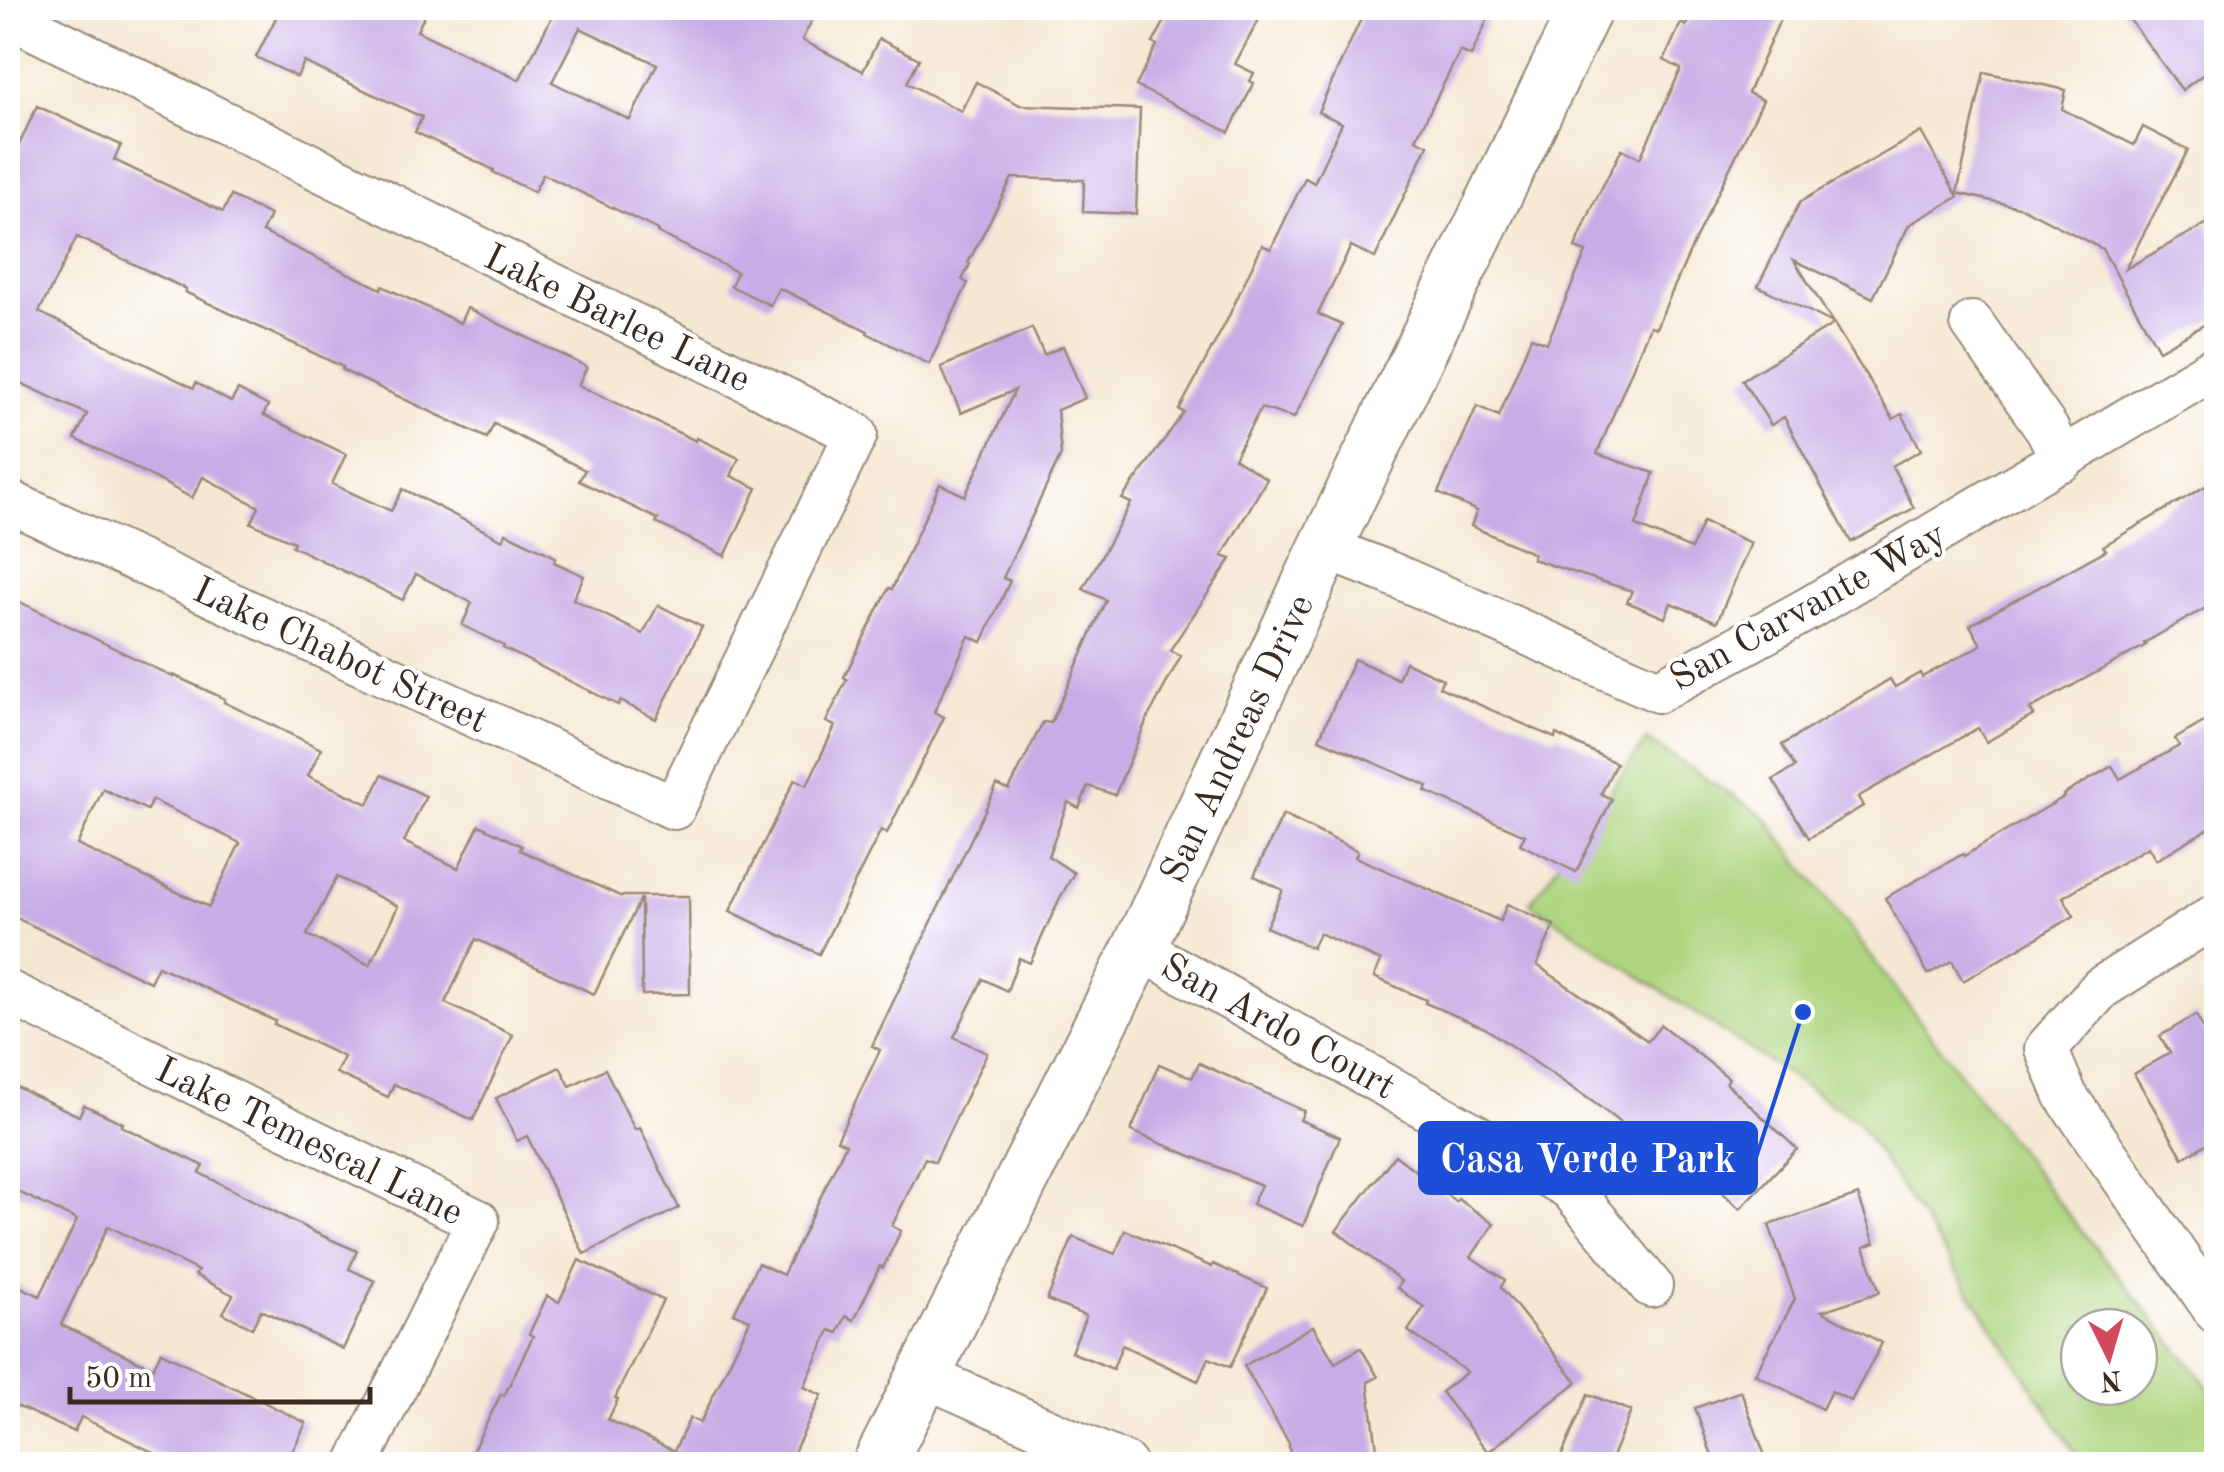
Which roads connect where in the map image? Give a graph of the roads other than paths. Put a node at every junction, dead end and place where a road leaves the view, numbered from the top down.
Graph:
1 (1586, 8) edge
2 (8, 16) edge
3 (1972, 323) dead end
4 (2216, 367) edge
5 (2062, 460) junction
6 (8, 500) edge
7 (1324, 548) junction
8 (674, 808) joint
9 (2216, 915) edge
10 (1139, 948) junction
11 (8, 992) edge
12 (1651, 1286) dead end
13 (2216, 1312) edge
14 (922, 1375) junction
15 (356, 1464) edge
16 (878, 1464) edge
17 (1125, 1464) edge

1 - 7 street, San Andreas Drive
2 - 8 street, Lake Barlee Lane
3 - 5 street
4 - 5 street, San Carvante Way
5 - 7 street, San Carvante Way
6 - 8 street, Lake Chabot Street
7 - 10 street, San Andreas Drive
9 - 13 street
10 - 12 street, San Ardo Court
10 - 14 street, San Andreas Drive
11 - 15 street, Lake Temescal Lane
14 - 16 street, San Andreas Drive
14 - 17 street

